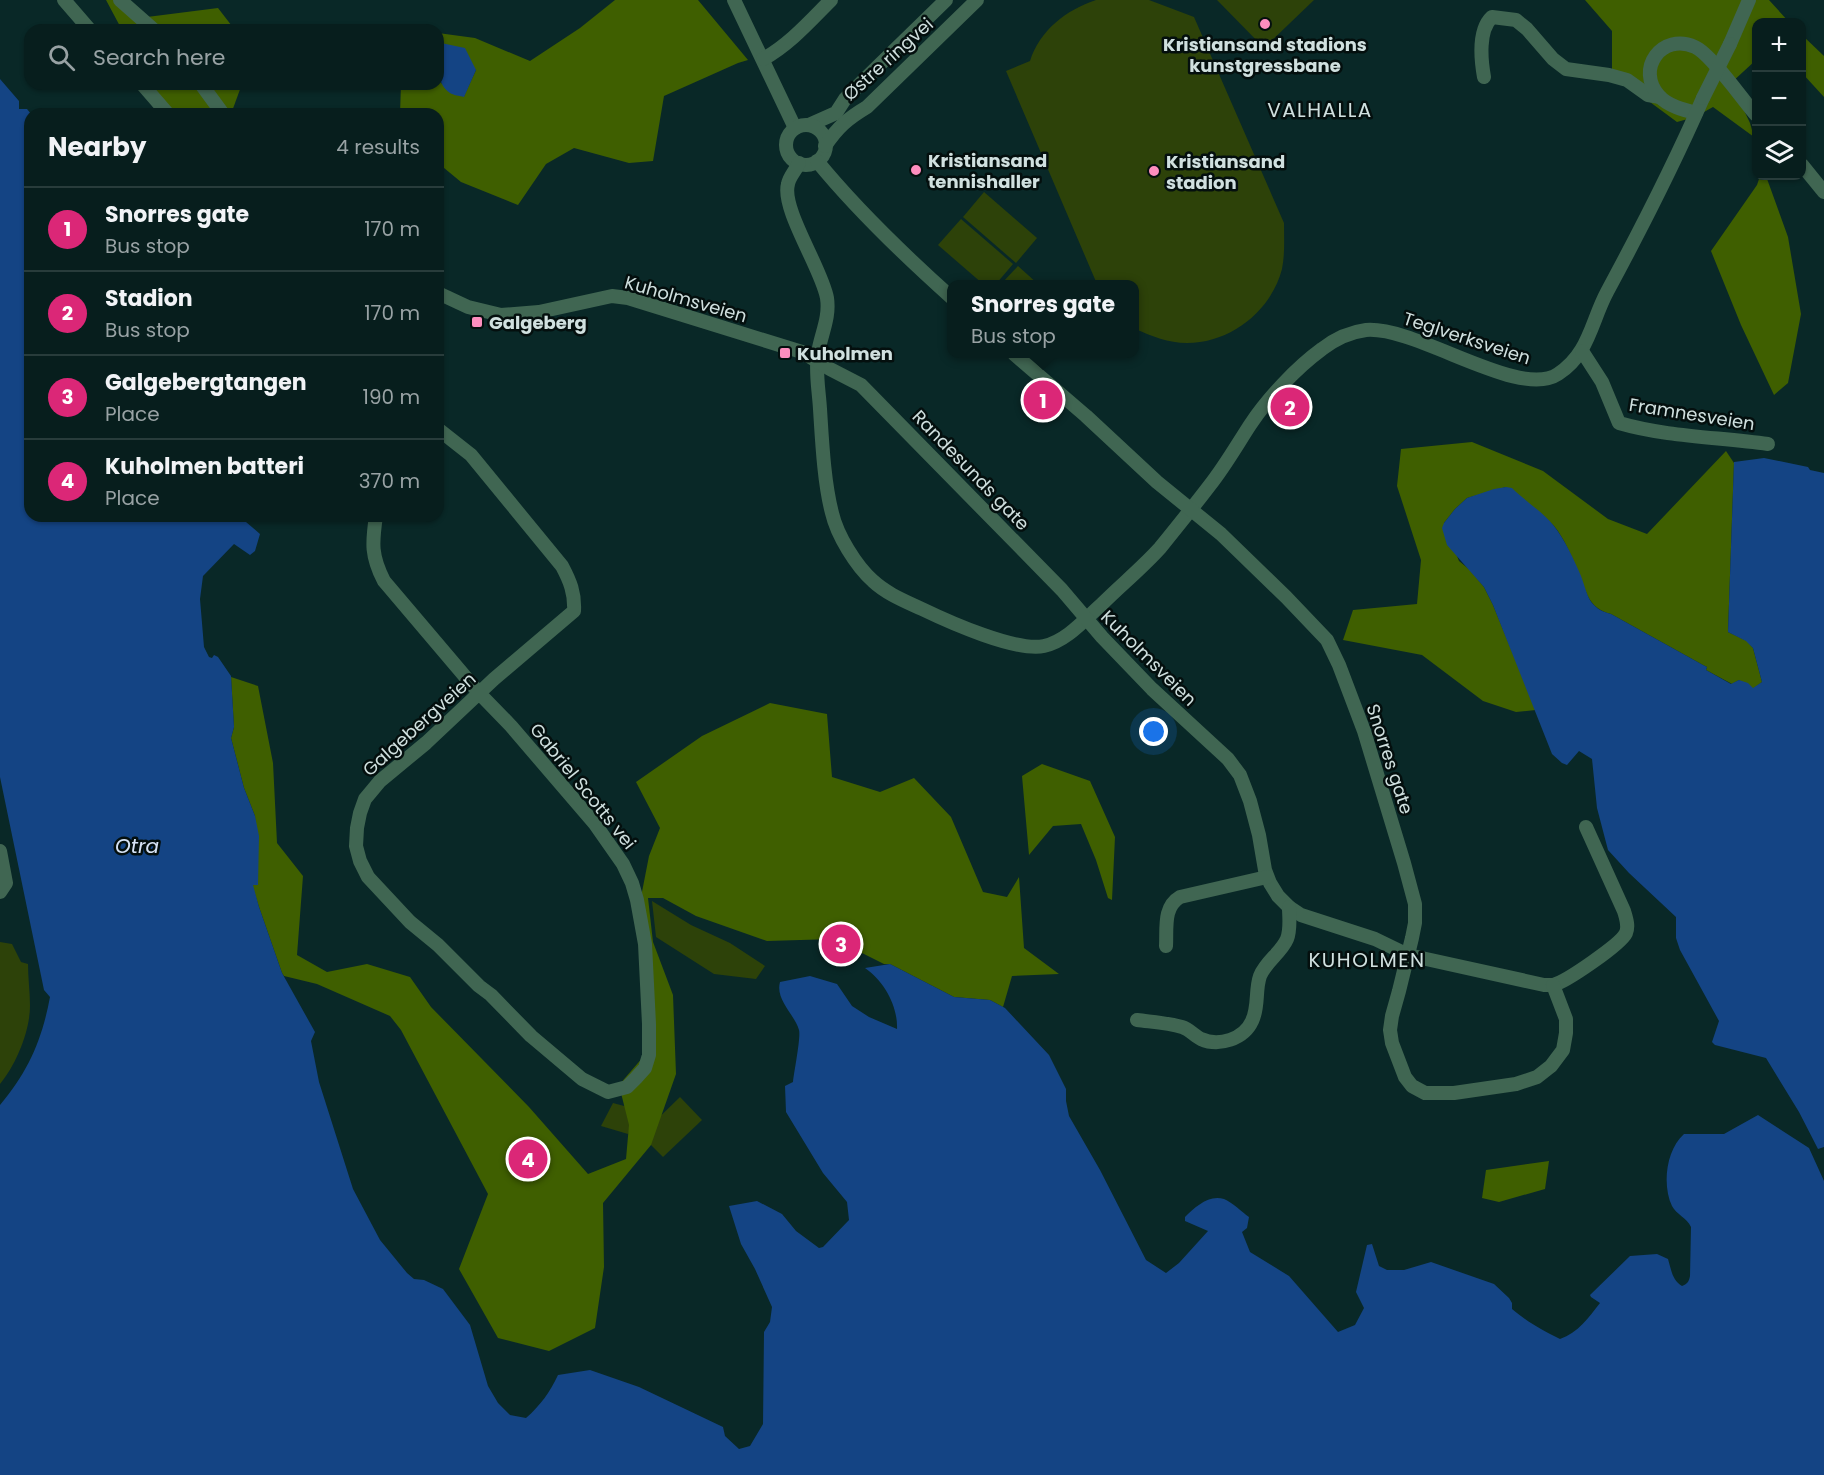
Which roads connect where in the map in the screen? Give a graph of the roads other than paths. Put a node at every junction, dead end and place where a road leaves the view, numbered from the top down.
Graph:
1 (63, 0) edge
2 (120, 0) edge
3 (734, 0) edge
4 (831, 0) edge
5 (945, 0) edge
6 (977, 0) edge
7 (1749, 0) edge
8 (85, 24) edge
9 (147, 24) edge
10 (763, 59) junction
11 (1484, 77) dead end
12 (148, 90) edge
13 (205, 90) edge
14 (1660, 97) junction
15 (164, 108) edge
16 (219, 108) edge
17 (1752, 110) edge
18 (1696, 113) junction
19 (809, 125) junction
20 (795, 128) junction
21 (825, 146) junction
22 (817, 161) junction
23 (799, 163) junction
24 (1806, 170) edge
25 (1824, 192) edge
26 (947, 294) edge
27 (444, 296) edge
28 (1582, 351) junction
29 (1019, 358) edge
30 (817, 362) junction
31 (444, 434) edge
32 (1768, 444) dead end
33 (1191, 509) junction
34 (375, 522) edge
35 (1086, 619) junction
36 (479, 693) junction
37 (1586, 827) dead end
38 (0, 851) edge
39 (1268, 877) junction
40 (3, 888) edge
41 (1289, 907) junction
42 (1166, 946) dead end
43 (1408, 954) junction
44 (1553, 985) junction
45 (1137, 1020) dead end
46 (608, 1092) joint

1 - 8 street
2 - 9 street
3 - 10 street
4 - 10 street
5 - 19 street, Østre ringvei
6 - 21 street, Østre ringvei
7 - 18 street, Teglverksveien, bridge
10 - 20 street
11 - 14 street
12 - 15 street
13 - 16 street
14 - 17 street
14 - 18 street
18 - 28 street, Teglverksveien
19 - 20 street
19 - 21 street
20 - 23 street
21 - 22 street
22 - 23 street
22 - 26 street
23 - 30 street, Kuholmsveien
24 - 25 street
27 - 30 street, Kuholmsveien
28 - 32 street, Framnesveien
28 - 33 street, Teglverksveien
29 - 33 street, Snorres gate
30 - 35 street, Randesunds gate
30 - 35 street, Kuholmsveien
31 - 36 street, Galgebergveien
33 - 35 street, Teglverksveien
33 - 43 street, Snorres gate
34 - 36 street, Gabriel Scotts vei
35 - 39 street, Kuholmsveien
36 - 46 street, Gabriel Scotts vei
36 - 46 street, Galgebergveien
37 - 44 street
38 - 40 street
39 - 41 street, Kuholmsveien
39 - 42 street
41 - 43 street, Kuholmsveien
41 - 45 street
43 - 44 street, Kuholmsveien
43 - 44 street

